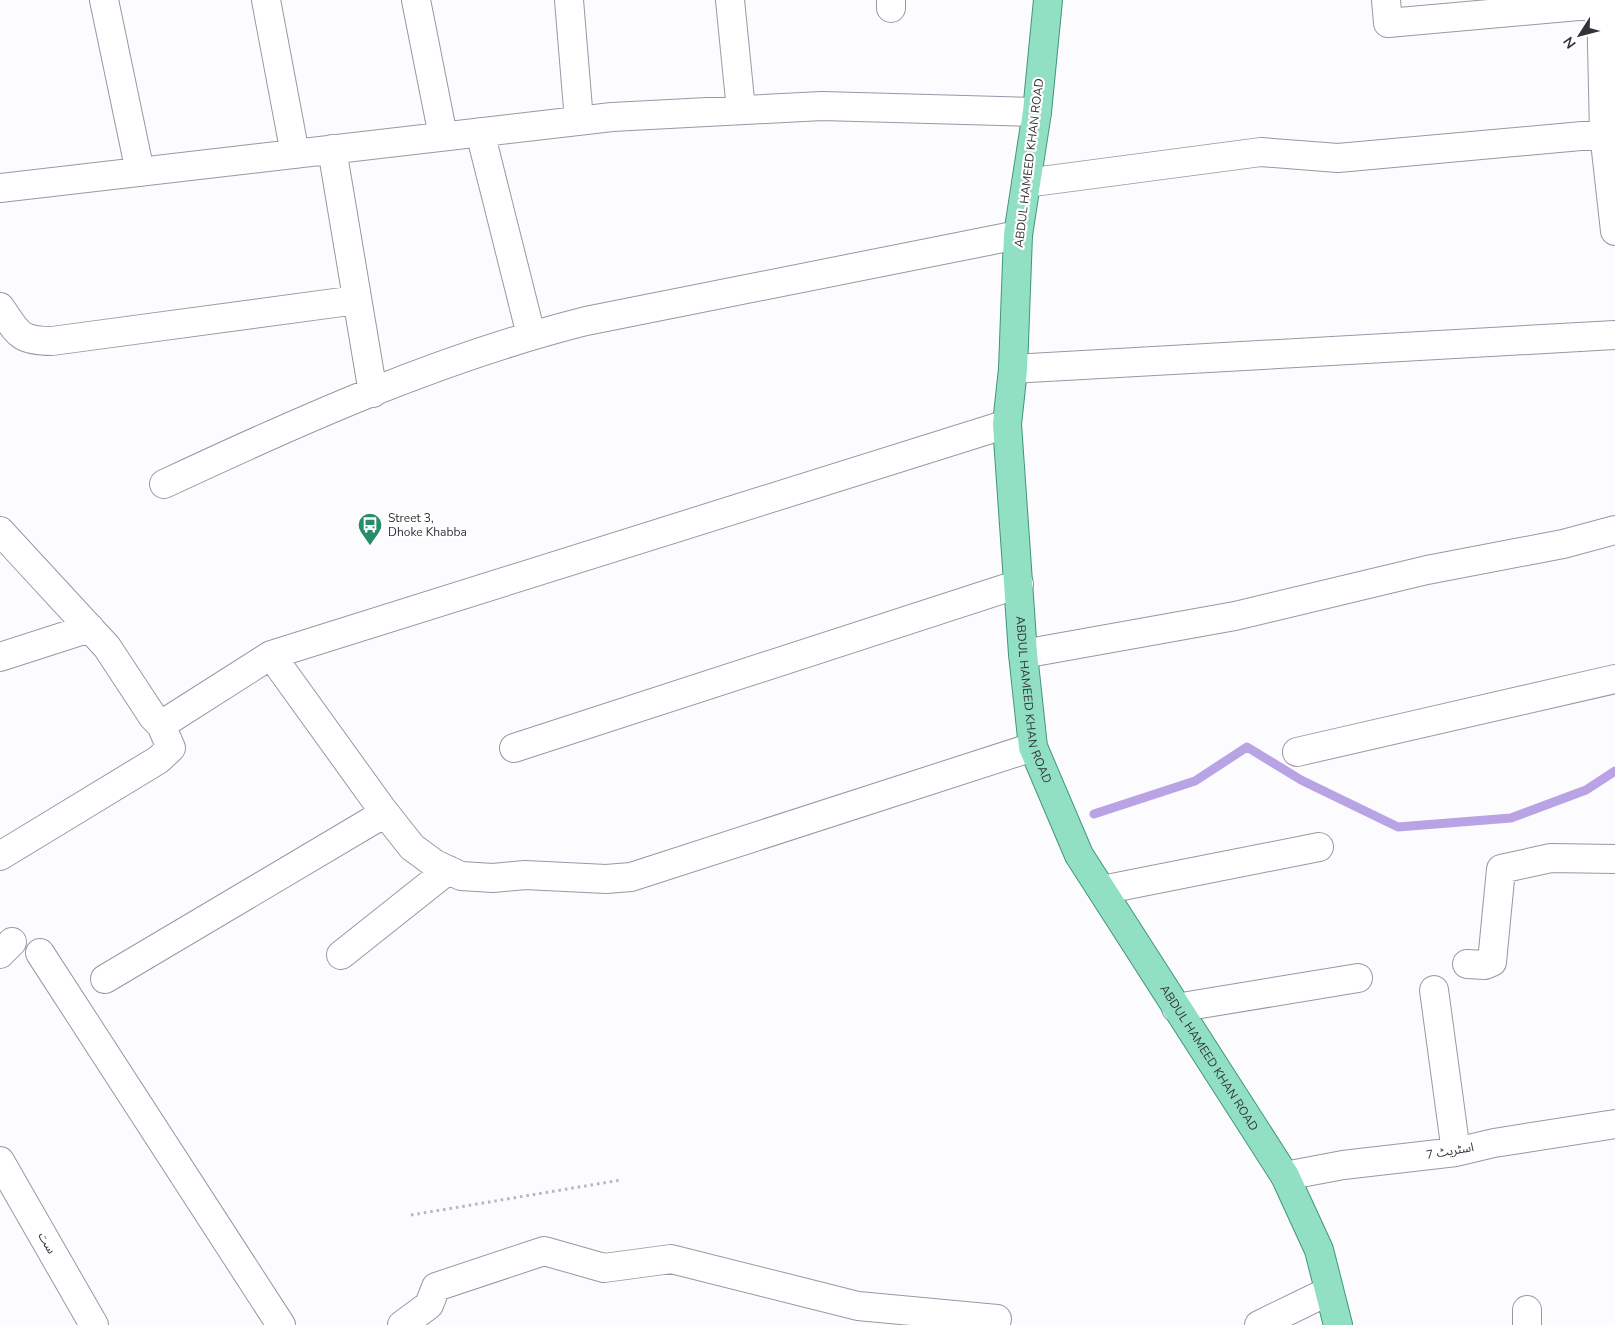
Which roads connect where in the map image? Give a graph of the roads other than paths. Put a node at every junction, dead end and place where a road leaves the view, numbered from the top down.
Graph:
1 (104, 0) edge
2 (266, 0) edge
3 (416, 0) edge
4 (570, 0) edge
5 (730, 0) edge
6 (1048, 0) edge
7 (1386, 0) edge
8 (1601, 2) edge
9 (741, 110) junction
10 (1037, 112) junction
11 (579, 121) junction
12 (480, 132) junction
13 (1609, 133) edge
14 (443, 136) junction
15 (332, 149) junction
16 (295, 154) junction
17 (140, 172) junction
18 (1026, 183) junction
19 (0, 188) edge
20 (1615, 231) edge
21 (1018, 236) junction
22 (357, 300) junction
23 (0, 307) edge
24 (531, 335) junction
25 (1615, 335) edge
26 (1013, 370) junction
27 (373, 393) junction
28 (1007, 424) junction
29 (164, 484) dead end
30 (1615, 530) edge
31 (0, 531) edge
32 (1019, 584) junction
33 (90, 628) junction
34 (271, 654) junction
35 (1023, 654) junction
36 (0, 657) edge
37 (1615, 679) edge
38 (161, 726) junction
39 (1033, 747) junction
40 (514, 748) dead end
41 (1297, 752) dead end
42 (385, 813) junction
43 (1319, 847) dead end
44 (0, 856) edge
45 (1615, 859) edge
46 (448, 870) junction
47 (1102, 890) junction
48 (40, 953) dead end
49 (341, 955) dead end
50 (1467, 964) dead end
51 (1358, 978) dead end
52 (105, 979) dead end
53 (1434, 990) dead end
54 (1176, 1008) junction
55 (1615, 1124) edge
56 (1456, 1152) junction
57 (0, 1161) edge
58 (1285, 1176) junction
59 (1329, 1291) junction
60 (996, 1319) dead end
61 (949, 1320) edge
62 (94, 1325) edge
63 (281, 1325) edge
64 (402, 1325) edge
65 (1259, 1325) edge
66 (1338, 1325) edge

1 - 17 street
2 - 16 street
3 - 14 street
4 - 11 street
5 - 9 street
6 - 10 main road, ABDUL HAMEED KHAN ROAD
7 - 8 street
8 - 13 street
9 - 10 street
9 - 11 street
10 - 18 main road, ABDUL HAMEED KHAN ROAD
11 - 12 street
12 - 14 street
12 - 24 street
13 - 18 street
13 - 20 street
14 - 15 street
15 - 16 street
15 - 22 street
16 - 17 street
17 - 19 street
18 - 21 main road, ABDUL HAMEED KHAN ROAD
21 - 24 street
21 - 26 main road, ABDUL HAMEED KHAN ROAD
22 - 23 street
22 - 27 street
24 - 27 street
25 - 26 street
26 - 28 main road, ABDUL HAMEED KHAN ROAD
27 - 29 street
28 - 32 main road, ABDUL HAMEED KHAN ROAD
28 - 34 street
30 - 35 street
31 - 33 street
32 - 35 main road, ABDUL HAMEED KHAN ROAD
32 - 40 street
33 - 36 street
33 - 38 street
34 - 38 street
34 - 42 street
35 - 39 main road, ABDUL HAMEED KHAN ROAD
37 - 41 street
38 - 44 street
39 - 46 street
39 - 47 main road, ABDUL HAMEED KHAN ROAD
42 - 46 street
42 - 52 street
43 - 47 street
45 - 50 street
46 - 49 street
47 - 54 main road, ABDUL HAMEED KHAN ROAD
48 - 63 street
51 - 54 street
53 - 56 street
54 - 58 main road, ABDUL HAMEED KHAN ROAD
55 - 56 street, اسٹریٹ 7
56 - 58 street, اسٹریٹ 7
57 - 62 street, ست
58 - 59 main road, ABDUL HAMEED KHAN ROAD
59 - 65 street
59 - 66 main road, ABDUL HAMEED KHAN ROAD
60 - 61 street
61 - 64 street

